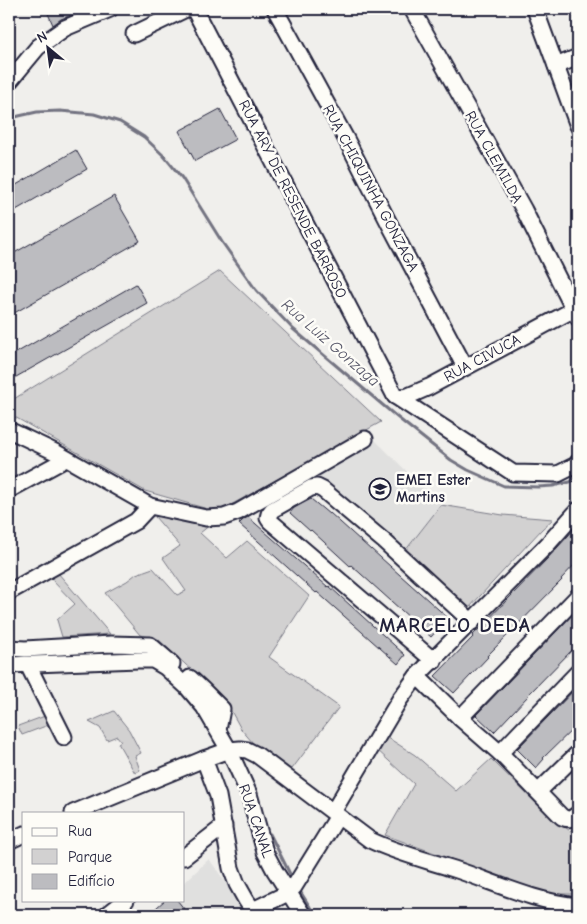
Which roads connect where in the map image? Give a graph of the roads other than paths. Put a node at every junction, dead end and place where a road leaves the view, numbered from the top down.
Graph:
1 (110, 9) edge
2 (186, 9) edge
3 (194, 9) edge
4 (275, 9) edge
5 (412, 9) edge
6 (535, 9) edge
7 (134, 34) dead end
8 (578, 57) edge
9 (556, 66) junction
10 (9, 82) edge
11 (578, 126) edge
12 (575, 312) edge
13 (466, 367) junction
14 (393, 393) junction
15 (9, 430) edge
16 (365, 439) dead end
17 (66, 459) junction
18 (578, 462) edge
19 (306, 474) junction
20 (317, 487) junction
21 (9, 490) edge
22 (253, 504) junction
23 (150, 506) junction
24 (578, 510) edge
25 (268, 518) junction
26 (9, 592) edge
27 (578, 596) edge
28 (472, 622) junction
29 (9, 648) edge
30 (434, 661) junction
31 (9, 665) edge
32 (28, 665) junction
33 (578, 672) edge
34 (417, 676) junction
35 (460, 718) junction
36 (218, 730) junction
37 (64, 737) dead end
38 (229, 750) junction
39 (500, 753) junction
40 (578, 753) edge
41 (204, 759) junction
42 (538, 791) junction
43 (74, 812) edge
44 (335, 814) junction
45 (578, 814) edge
46 (224, 826) junction
47 (22, 835) edge
48 (9, 841) edge
49 (185, 855) edge
50 (292, 889) junction
51 (578, 906) edge
52 (255, 913) edge
53 (303, 915) edge

1 - 10 street
2 - 7 street
3 - 14 street, RUA ARY DE RESENDE BARROSO
4 - 13 street, RUA CHIQUINHA GONZAGA
5 - 12 street, RUA CLEMILDA
6 - 9 street
8 - 9 street
9 - 11 street
12 - 13 street, RUA CIVUCA
13 - 14 street, RUA CIVUCA
14 - 18 street
15 - 17 street
16 - 19 street
17 - 21 street
17 - 23 street
19 - 20 street
19 - 22 street
20 - 25 street
20 - 28 street
22 - 23 street
22 - 25 street
23 - 26 street
24 - 28 street
25 - 30 street
27 - 35 street
28 - 30 street
29 - 36 street
30 - 34 street
31 - 32 street, RUA CANAL
32 - 36 street, RUA CANAL
32 - 37 street
33 - 39 street
34 - 35 street
34 - 44 street
35 - 39 street
36 - 38 street, RUA CANAL
38 - 41 street
38 - 44 street
38 - 50 street, RUA CANAL
39 - 42 street
40 - 42 street
41 - 43 street
41 - 46 street
42 - 45 street
44 - 50 street
44 - 51 street
46 - 49 street
46 - 52 street
47 - 48 street
50 - 52 street
50 - 53 street, RUA CANAL

